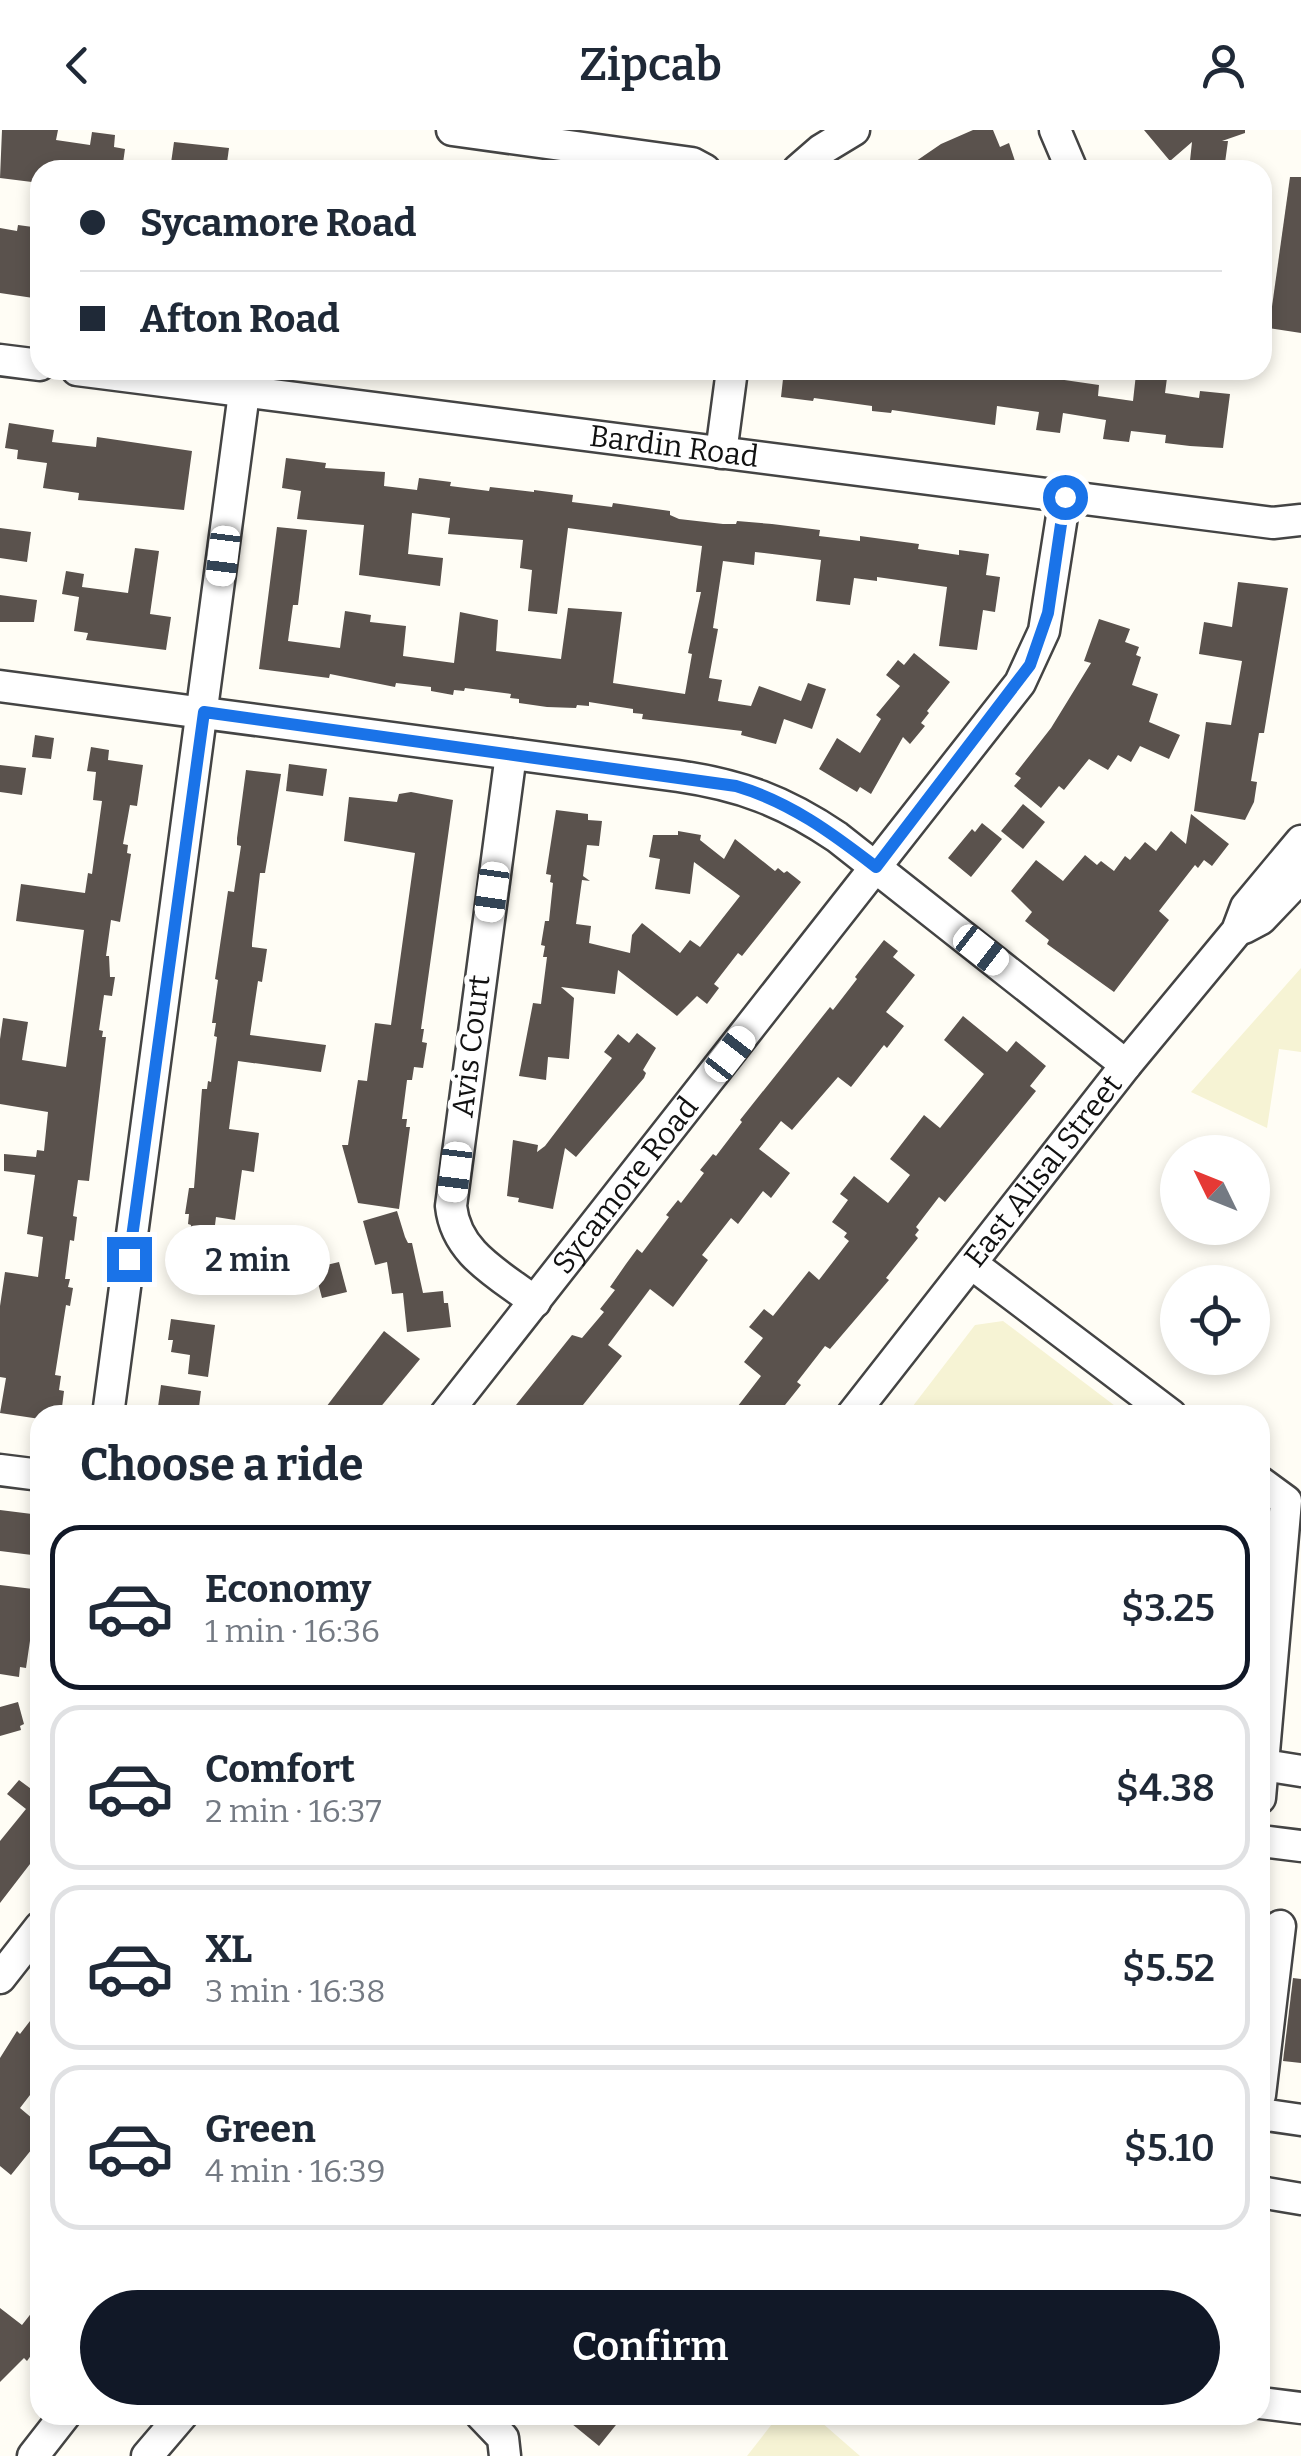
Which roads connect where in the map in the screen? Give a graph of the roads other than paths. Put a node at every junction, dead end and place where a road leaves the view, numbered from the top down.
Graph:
1 (452, 130) edge
2 (854, 130) edge
3 (1055, 130) edge
4 (520, 134) edge
5 (669, 160) edge
6 (810, 160) edge
7 (1068, 160) edge
8 (0, 360) edge
9 (30, 364) edge
10 (149, 380) edge
11 (731, 380) edge
12 (244, 393) junction
13 (721, 453) junction
14 (1065, 497) junction
15 (1287, 522) edge
16 (1301, 541) edge
17 (0, 686) edge
18 (204, 712) junction
19 (511, 754) junction
20 (1301, 841) edge
21 (876, 867) junction
22 (1301, 877) edge
23 (1237, 932) junction
24 (1126, 1066) junction
25 (972, 1264) junction
26 (535, 1302) junction
27 (109, 1405) edge
28 (453, 1405) edge
29 (860, 1405) edge
30 (1159, 1405) edge
31 (0, 1470) edge
32 (30, 1474) edge
33 (1283, 1486) edge
34 (1270, 1693) edge
35 (1270, 1766) edge
36 (1301, 1771) edge
37 (1270, 1842) edge
38 (1301, 1845) edge
39 (1280, 1926) edge
40 (30, 1940) edge
41 (0, 1978) edge
42 (1270, 2010) edge
43 (1270, 2115) edge
44 (1301, 2120) edge
45 (1270, 2194) edge
46 (1301, 2199) edge
47 (1270, 2404) edge
48 (1301, 2408) edge
49 (57, 2425) edge
50 (173, 2425) edge
51 (491, 2425) edge
52 (33, 2456) edge
53 (147, 2456) edge
54 (505, 2456) edge

1 - 4 street
2 - 6 street
3 - 7 street
4 - 5 street
8 - 9 street
10 - 12 street, Bardin Road
11 - 13 street
12 - 13 street, Bardin Road
12 - 18 street
13 - 14 street, Bardin Road
14 - 15 street, Bardin Road
14 - 21 street, Sycamore Road
15 - 16 street, Bardin Road
17 - 18 street
18 - 19 street
18 - 27 street
19 - 21 street
19 - 26 street, Avis Court
20 - 23 street, East Alisal Street
21 - 24 street
21 - 26 street, Sycamore Road
22 - 23 street, East Alisal Street
23 - 24 street, East Alisal Street
24 - 25 street, East Alisal Street
25 - 29 street, East Alisal Street
25 - 30 street
26 - 28 street, Sycamore Road
31 - 32 street
33 - 34 street
35 - 36 street
37 - 38 street
39 - 42 street
40 - 41 street
43 - 44 street
45 - 46 street
47 - 48 street
49 - 52 street
50 - 53 street
51 - 54 street

